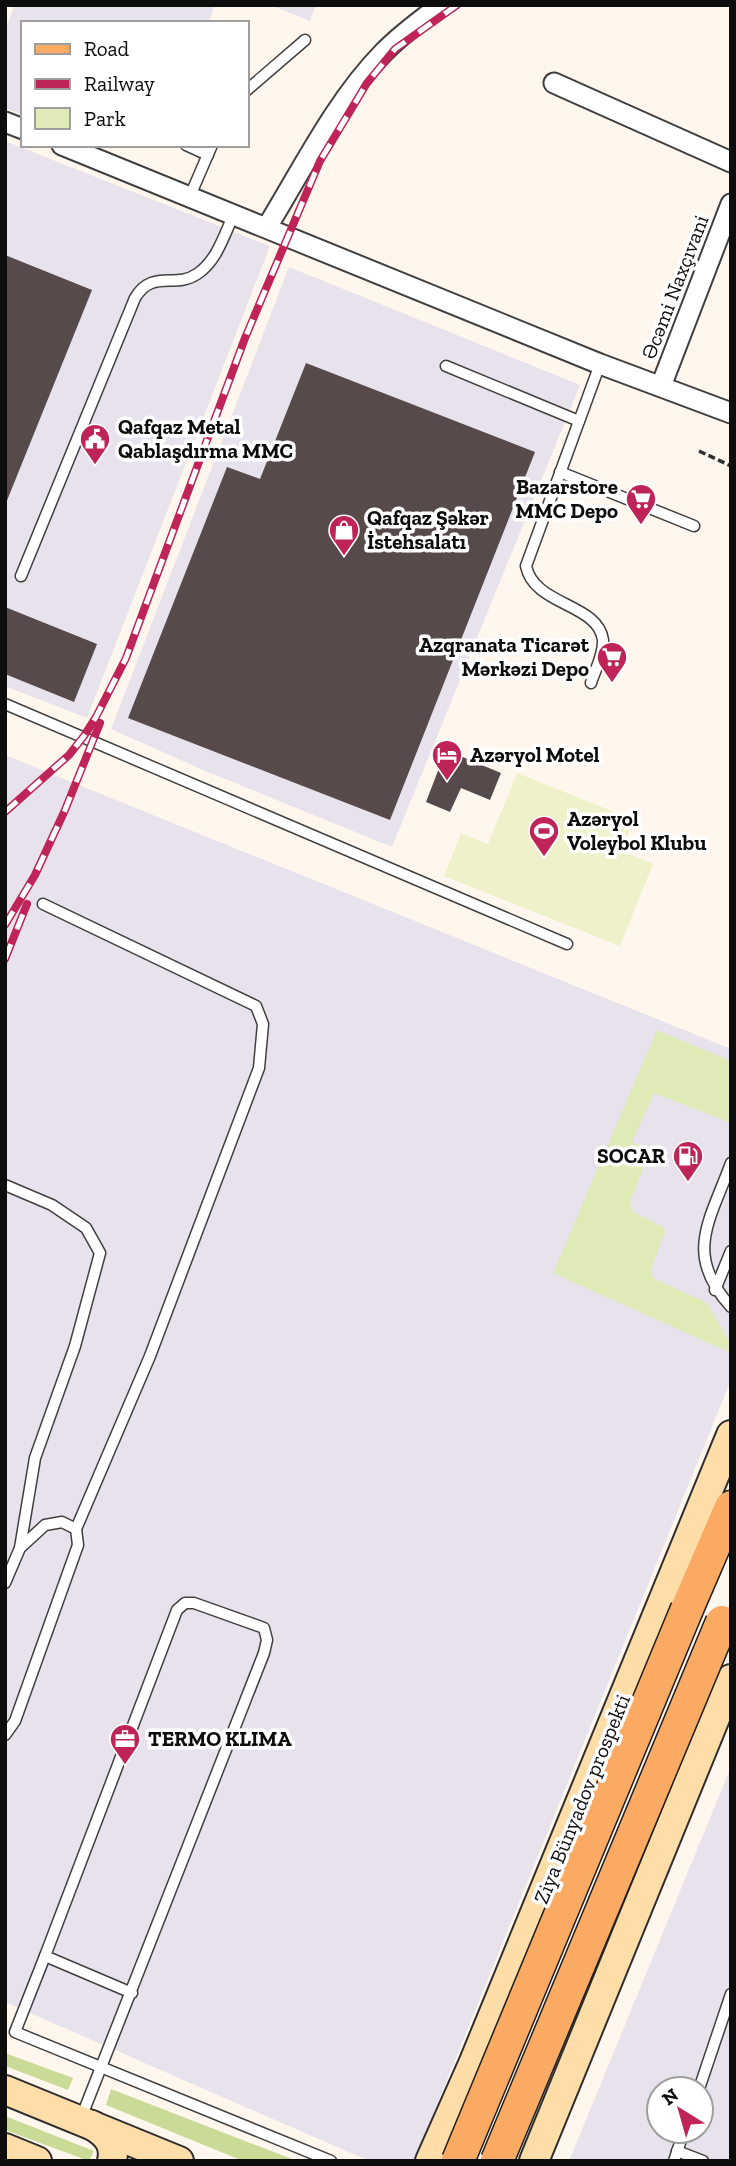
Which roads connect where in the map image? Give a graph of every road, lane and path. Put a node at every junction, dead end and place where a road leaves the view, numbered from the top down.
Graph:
1 (440, 5) edge
2 (305, 40) dead end
3 (554, 83) dead end
4 (248, 89) edge
5 (67, 147) edge
6 (210, 150) edge
7 (731, 162) edge
8 (190, 196) junction
9 (731, 204) edge
10 (234, 214) junction
11 (267, 227) junction
12 (600, 364) junction
13 (446, 366) dead end
14 (662, 386) junction
15 (731, 413) edge
16 (579, 421) junction
17 (699, 451) dead end
18 (731, 466) edge
19 (560, 472) junction
20 (694, 526) dead end
21 (21, 576) dead end
22 (591, 683) dead end
23 (5, 704) edge
24 (43, 904) dead end
25 (567, 944) dead end
26 (731, 1163) edge
27 (5, 1185) edge
28 (731, 1251) edge
29 (715, 1290) junction
30 (731, 1307) edge
31 (731, 1435) edge
32 (731, 1507) edge
33 (76, 1529) junction
34 (20, 1548) junction
35 (5, 1583) edge
36 (727, 1613) edge
37 (731, 1679) edge
38 (5, 1735) edge
39 (44, 1955) junction
40 (131, 1993) junction
41 (731, 1994) edge
42 (727, 2020) edge
43 (473, 2064) junction
44 (102, 2066) junction
45 (705, 2075) edge
46 (5, 2090) edge
47 (563, 2092) junction
48 (81, 2119) junction
49 (5, 2148) edge
50 (676, 2156) edge
51 (37, 2161) edge
52 (112, 2161) edge
53 (179, 2161) edge
54 (331, 2161) edge
55 (430, 2161) edge
56 (458, 2161) edge
57 (497, 2161) edge
58 (534, 2161) edge
59 (703, 2161) edge

1 - 11 street
2 - 4 lane
3 - 7 street
5 - 8 street
6 - 8 lane
8 - 10 street
9 - 14 street, Əcəmi Naxçıvani
10 - 11 street
10 - 21 lane
11 - 12 street
12 - 14 street
12 - 16 lane
13 - 16 lane
14 - 15 street
16 - 19 lane
17 - 18 path
19 - 20 lane
19 - 22 lane
23 - 25 lane
24 - 33 lane
26 - 29 lane
27 - 34 lane
28 - 29 lane
29 - 30 lane
31 - 43 main road, Ziya Bünyadov prospekti
32 - 56 main road, Ziya Bünyadov prospekti, bridge
33 - 34 lane
33 - 38 lane
34 - 35 lane
36 - 57 main road, bridge
37 - 47 main road
39 - 40 lane
39 - 40 lane
39 - 44 lane
40 - 44 lane
41 - 42 lane
42 - 45 lane
43 - 47 main road
43 - 55 main road, Ziya Bünyadov prospekti
44 - 48 lane
44 - 54 lane
46 - 48 main road
47 - 58 main road
48 - 52 main road
48 - 53 main road
49 - 51 main road
50 - 59 lane

